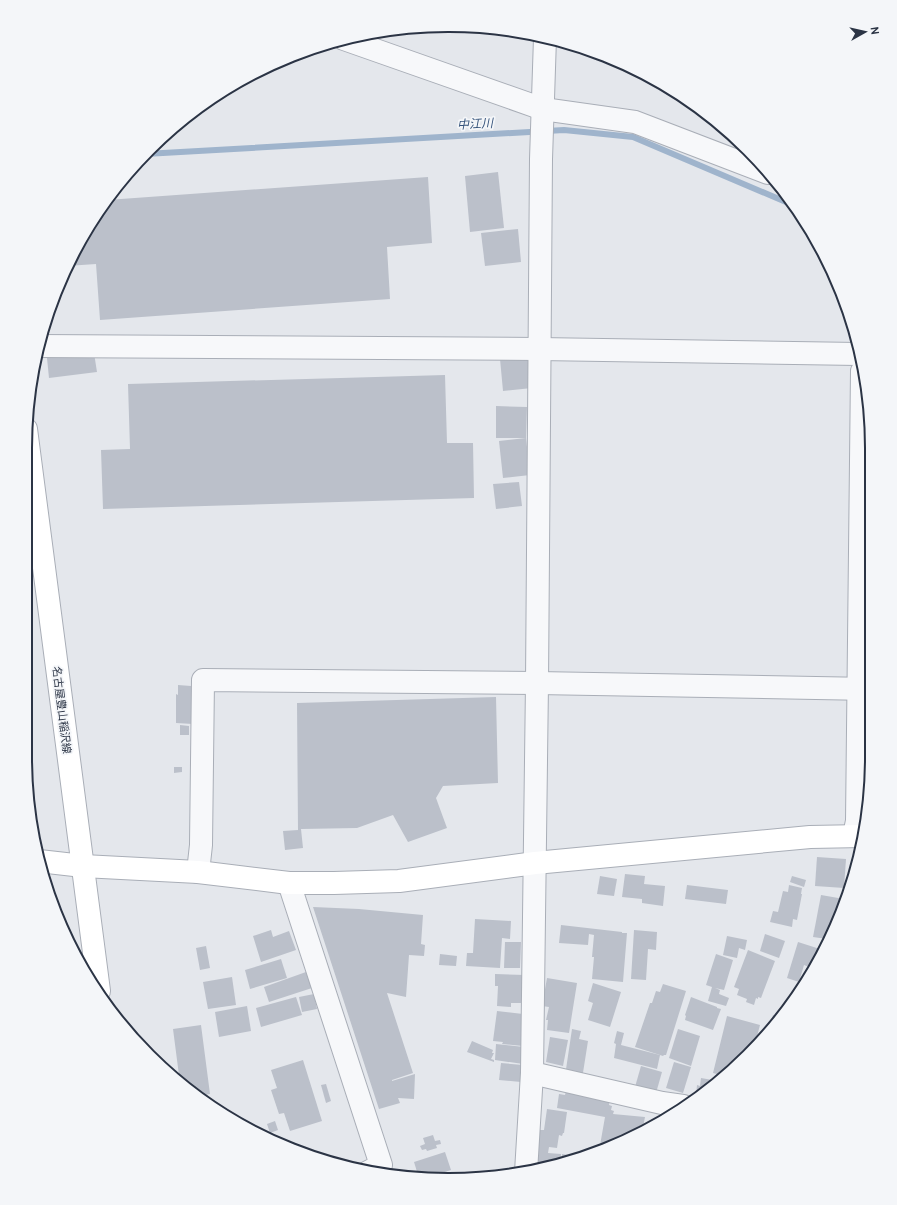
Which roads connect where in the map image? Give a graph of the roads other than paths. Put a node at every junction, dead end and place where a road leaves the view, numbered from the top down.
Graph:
1 (356, 42) edge
2 (545, 43) edge
3 (543, 109) junction
4 (757, 169) edge
5 (45, 346) edge
6 (539, 349) junction
7 (854, 354) edge
8 (862, 405) edge
9 (32, 475) edge
10 (537, 683) junction
11 (864, 689) edge
12 (858, 833) edge
13 (858, 836) edge
14 (45, 862) edge
15 (535, 863) junction
16 (83, 866) junction
17 (198, 872) junction
18 (289, 883) junction
19 (98, 981) edge
20 (532, 1073) junction
21 (677, 1105) edge
22 (526, 1166) edge
23 (378, 1167) edge

1 - 3 street
2 - 3 street
3 - 4 street
3 - 6 street
5 - 6 street
6 - 7 street
6 - 10 street
8 - 11 street
9 - 16 street, 名古屋豊山稲沢線
10 - 11 street
10 - 15 street
10 - 17 street
11 - 12 street
13 - 15 street
14 - 16 street
15 - 18 street
15 - 20 street
16 - 17 street
16 - 19 street, 名古屋豊山稲沢線
17 - 18 street
18 - 23 street
20 - 21 street
20 - 22 street

